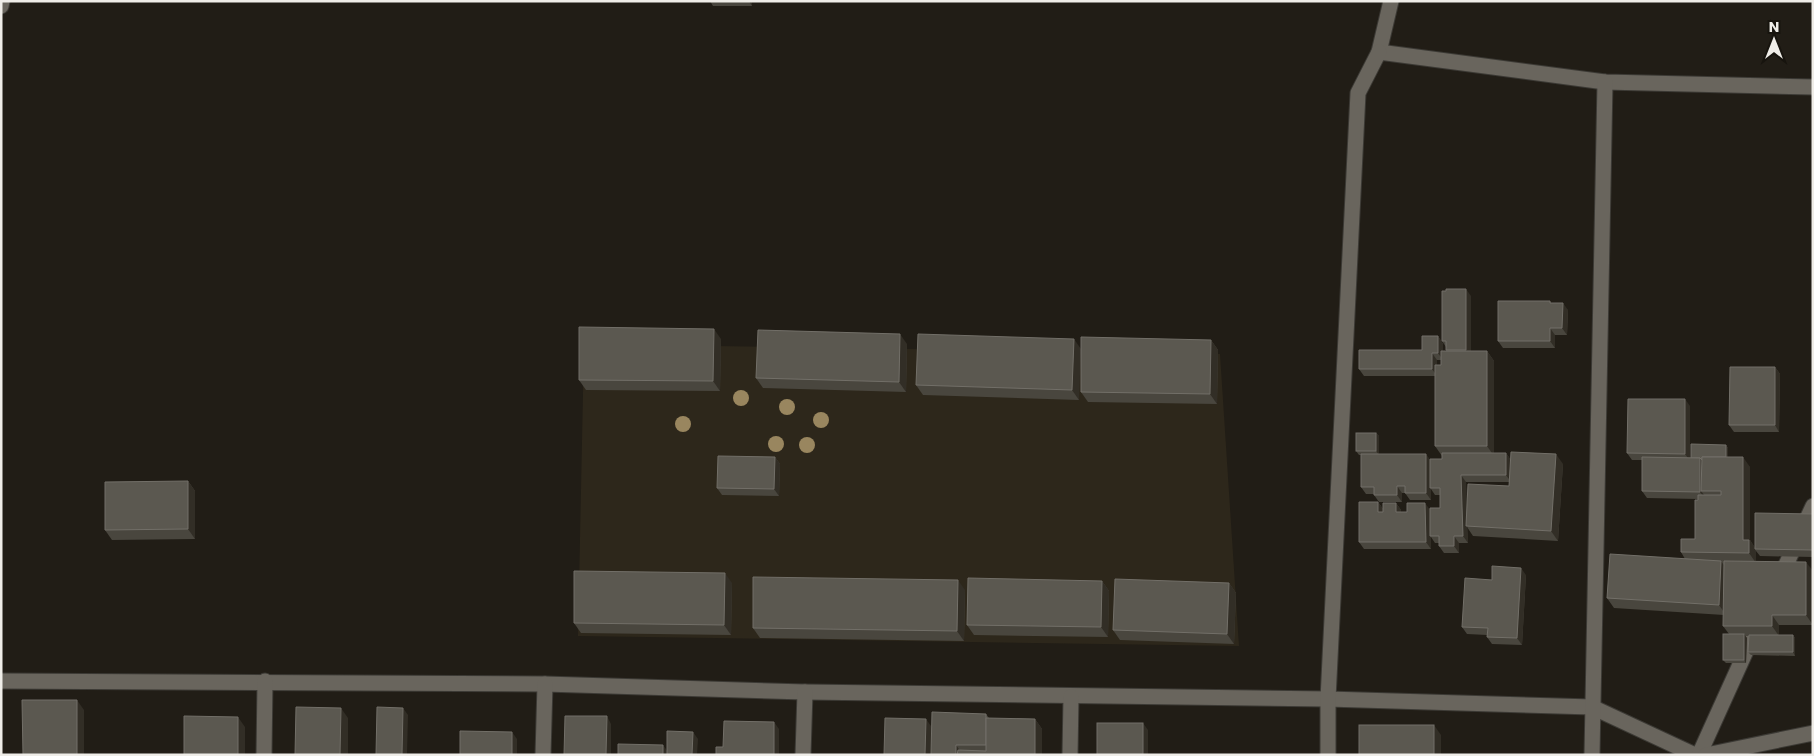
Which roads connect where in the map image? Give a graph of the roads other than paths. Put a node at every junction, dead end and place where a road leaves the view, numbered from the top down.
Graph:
1 (2, 1) edge
2 (1392, 3) edge
3 (1, 6) edge
4 (1379, 52) junction
5 (1605, 82) junction
6 (1813, 87) edge
7 (1813, 506) edge
8 (1772, 595) edge
9 (1764, 612) edge
10 (1, 681) edge
11 (265, 681) junction
12 (545, 684) junction
13 (805, 692) junction
14 (1071, 697) junction
15 (1328, 700) junction
16 (1592, 707) junction
17 (1813, 733) edge
18 (264, 755) edge
19 (543, 755) edge
20 (803, 755) edge
21 (1070, 755) edge
22 (1328, 755) edge
23 (1592, 755) edge
24 (1695, 755) edge
25 (1699, 755) edge
26 (1706, 755) edge

1 - 3 street
2 - 4 street
4 - 5 street
4 - 15 street
5 - 6 street
5 - 16 street
7 - 8 street
9 - 25 street
10 - 11 street
11 - 12 street
11 - 18 street
12 - 13 street
12 - 19 street
13 - 14 street
13 - 20 street
14 - 15 street
14 - 21 street
15 - 16 street
15 - 22 street
16 - 23 street
16 - 24 street
17 - 26 street

